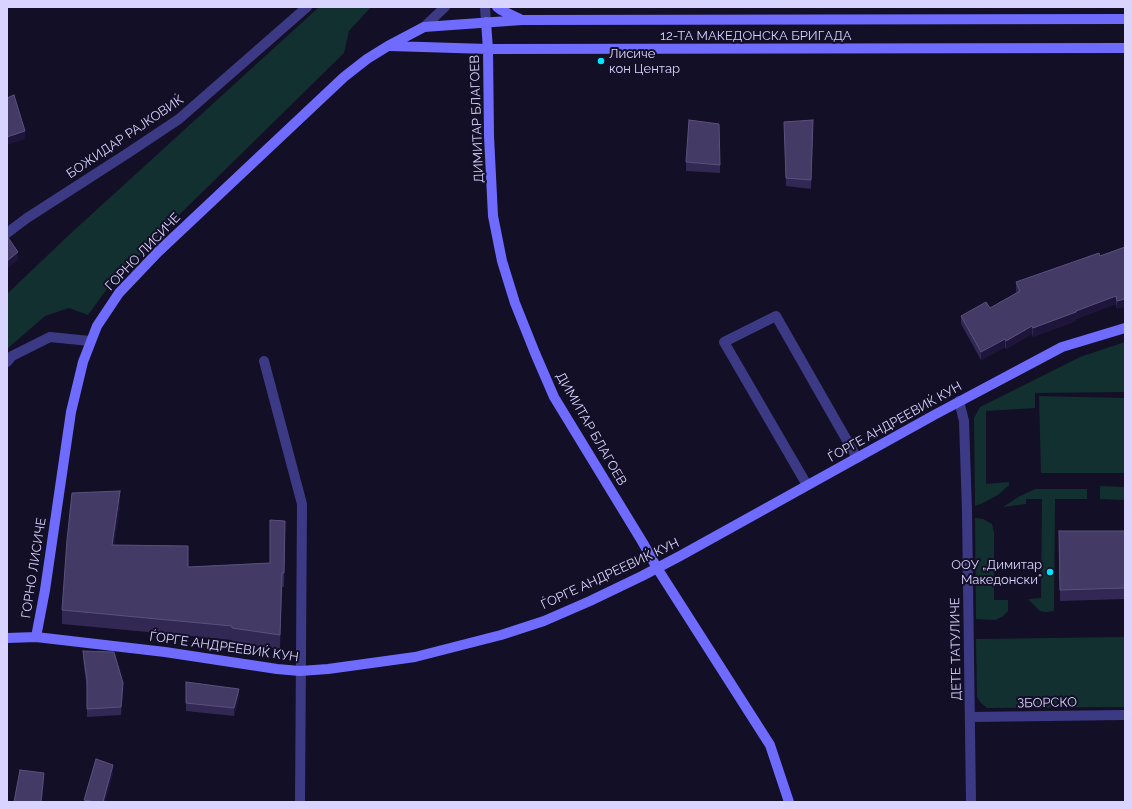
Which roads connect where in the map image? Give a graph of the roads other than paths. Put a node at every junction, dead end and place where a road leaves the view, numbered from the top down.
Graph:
1 (307, 7) edge
2 (445, 7) edge
3 (485, 7) edge
4 (497, 7) edge
5 (1125, 19) edge
6 (522, 20) junction
7 (486, 22) junction
8 (424, 27) junction
9 (388, 46) junction
10 (1125, 48) edge
11 (488, 49) junction
12 (7, 233) edge
13 (1125, 328) edge
14 (90, 341) junction
15 (264, 361) dead end
16 (7, 362) edge
17 (959, 401) junction
18 (857, 458) junction
19 (807, 485) junction
20 (656, 568) junction
21 (36, 637) junction
22 (7, 638) edge
23 (300, 671) junction
24 (1125, 715) edge
25 (970, 717) junction
26 (300, 802) edge
27 (789, 802) edge
28 (971, 802) edge

1 - 12 street, БОЖИДАР РАЈКОВИЌ
2 - 8 street
3 - 7 street, ДИМИТАР БЛАГОЕВ
4 - 6 street
5 - 6 street, 12-ТА МАКЕДОНСКА БРИГАДА
6 - 7 street, 12-ТА МАКЕДОНСКА БРИГАДА
7 - 8 street, 12-ТА МАКЕДОНСКА БРИГАДА
7 - 11 street, ДИМИТАР БЛАГОЕВ
8 - 9 street, ГОРНО ЛИСИЧЕ
9 - 11 street, 12-ТА МАКЕДОНСКА БРИГАДА
9 - 14 street, ГОРНО ЛИСИЧЕ
10 - 11 street, 12-ТА МАКЕДОНСКА БРИГАДА
11 - 20 street, ДИМИТАР БЛАГОЕВ
13 - 17 street, ЃОРГЕ АНДРЕЕВИЌ КУН
14 - 16 street
14 - 21 street, ГОРНО ЛИСИЧЕ
15 - 23 street
17 - 18 street, ЃОРГЕ АНДРЕЕВИЌ КУН
17 - 25 street, ДЕТЕ ТАТУЛИЧЕ
18 - 19 street, ЃОРГЕ АНДРЕЕВИЌ КУН
18 - 19 street
19 - 20 street, ЃОРГЕ АНДРЕЕВИЌ КУН
20 - 23 street, ЃОРГЕ АНДРЕЕВИЌ КУН
20 - 27 street, ДИМИТАР БЛАГОЕВ
21 - 22 street, ГОРНО ЛИСИЧЕ
21 - 23 street, ЃОРГЕ АНДРЕЕВИЌ КУН
23 - 26 street
24 - 25 street, ЗБОРСКО
25 - 28 street, ДЕТЕ ТАТУЛИЧЕ

